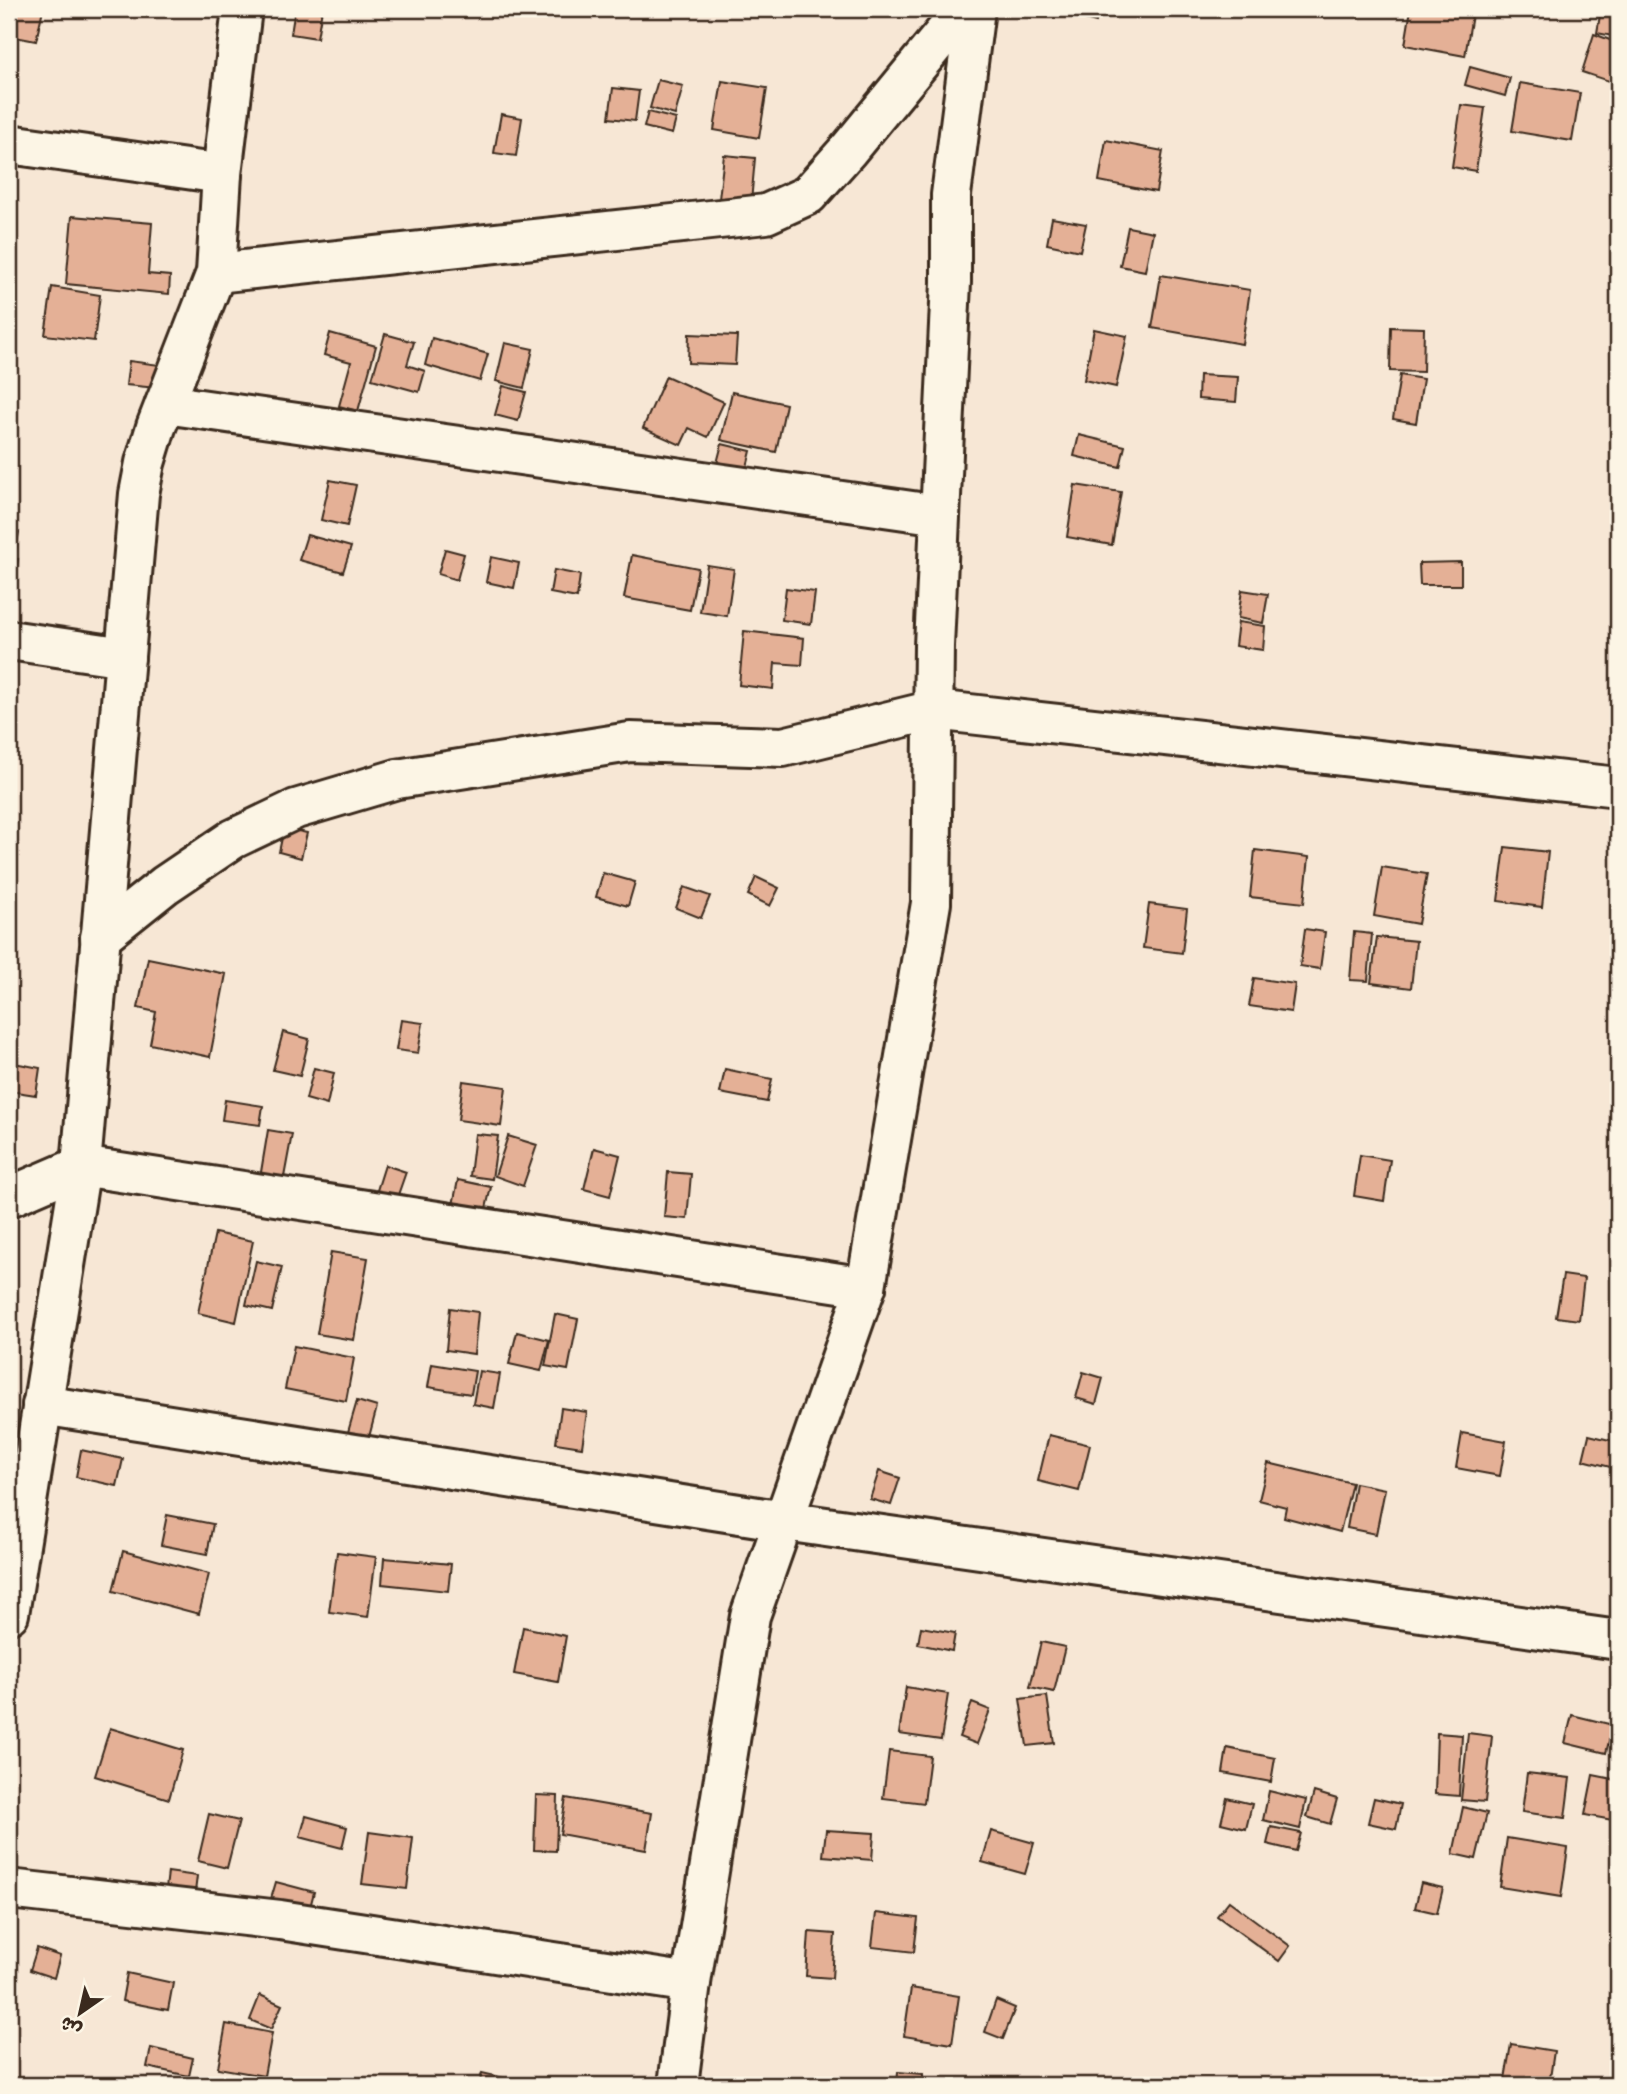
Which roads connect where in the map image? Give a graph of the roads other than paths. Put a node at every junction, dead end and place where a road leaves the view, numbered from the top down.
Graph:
1 (242, 9) edge
2 (964, 9) edge
3 (975, 9) edge
4 (9, 144) edge
5 (222, 174) junction
6 (216, 273) junction
7 (165, 404) junction
8 (940, 516) junction
9 (9, 640) edge
10 (125, 657) junction
11 (934, 710) junction
12 (1618, 787) edge
13 (100, 937) junction
14 (81, 1166) junction
15 (9, 1197) edge
16 (866, 1287) junction
17 (42, 1405) junction
18 (784, 1521) junction
19 (9, 1615) edge
20 (1618, 1640) edge
21 (9, 1889) edge
22 (691, 1983) junction
23 (678, 2085) edge

1 - 5 street
2 - 6 street
3 - 8 street
4 - 5 street
5 - 6 street
6 - 7 street
7 - 8 street
7 - 10 street
8 - 11 street
9 - 10 street
10 - 13 street
11 - 12 street
11 - 13 street
11 - 16 street
13 - 14 street
14 - 15 street
14 - 16 street
14 - 17 street
16 - 18 street
17 - 18 street
17 - 19 street
18 - 20 street
18 - 22 street
21 - 22 street
22 - 23 street

